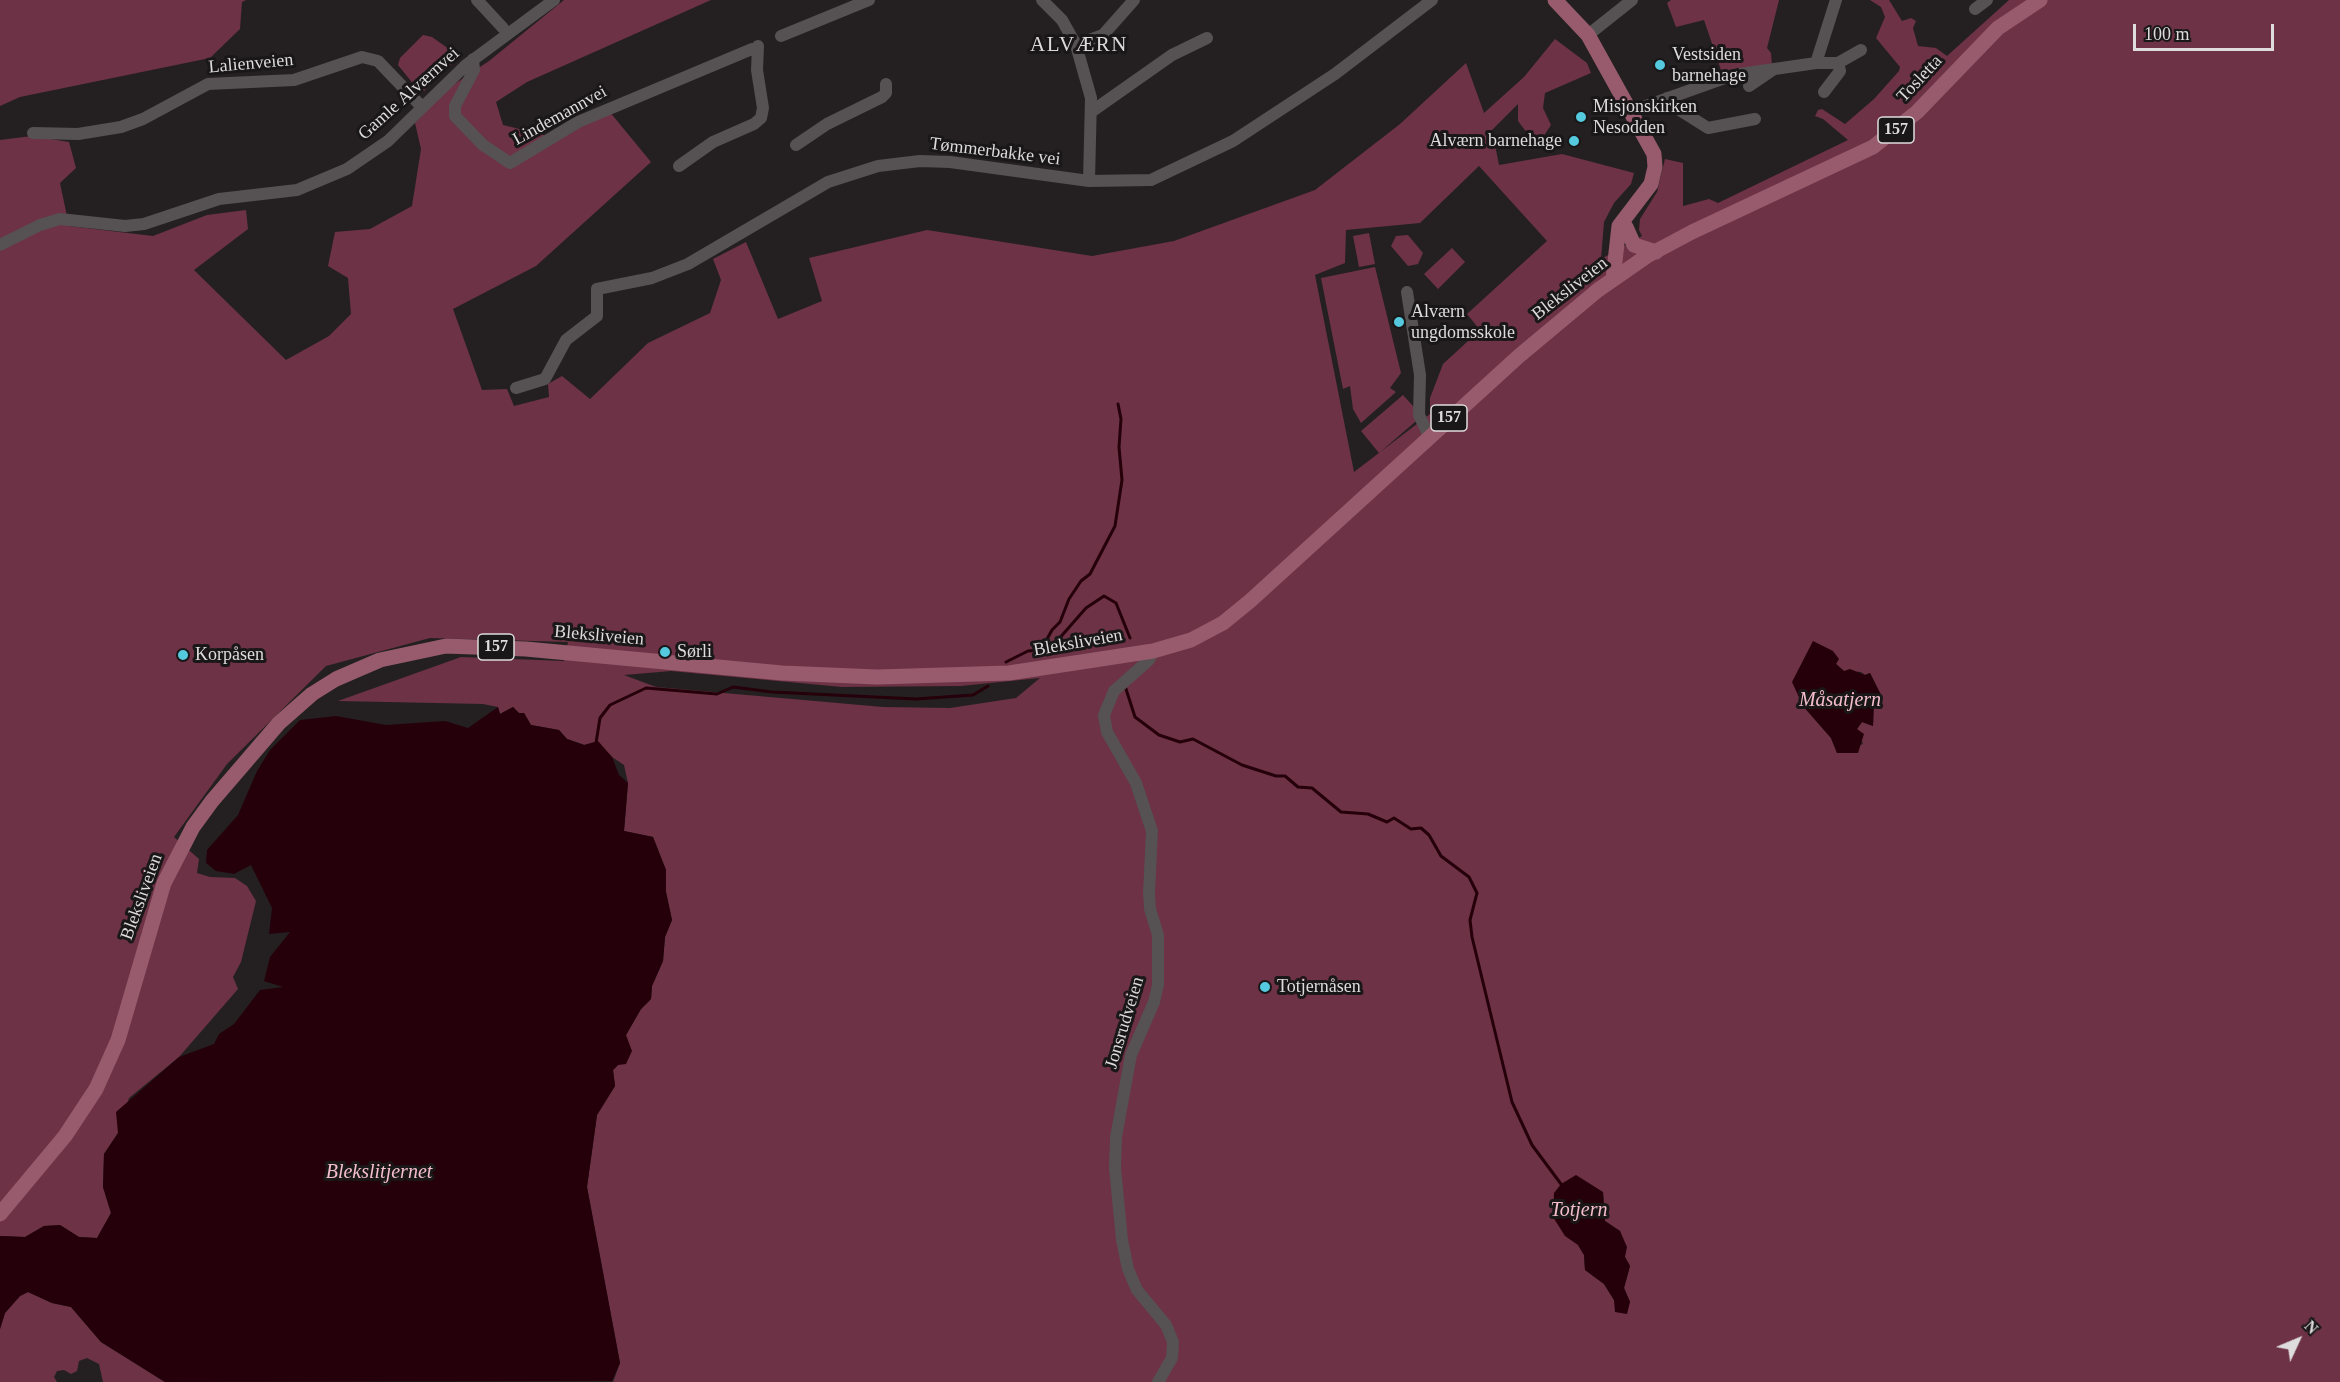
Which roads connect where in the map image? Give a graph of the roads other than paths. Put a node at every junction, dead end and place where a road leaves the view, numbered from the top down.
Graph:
1 (477, 0) edge
2 (554, 0) edge
3 (869, 0) edge
4 (1042, 0) edge
5 (1134, 0) edge
6 (1432, 0) edge
7 (1555, 0) edge
8 (1632, 0) edge
9 (1836, 0) edge
10 (1987, 0) edge
11 (2040, 0) edge
12 (1976, 9) dead end
13 (503, 28) dead end
14 (1587, 35) junction
15 (781, 36) dead end
16 (1207, 38) dead end
17 (1076, 45) junction
18 (1861, 50) dead end
19 (473, 59) junction
20 (1816, 63) junction
21 (1838, 63) junction
22 (1774, 69) junction
23 (886, 84) dead end
24 (1749, 86) dead end
25 (1824, 92) dead end
26 (1667, 98) junction
27 (422, 107) junction
28 (1632, 111) junction
29 (1092, 112) junction
30 (1755, 119) dead end
31 (33, 134) dead end
32 (796, 145) dead end
33 (679, 166) dead end
34 (1089, 181) junction
35 (1634, 207) junction
36 (1626, 227) junction
37 (0, 245) edge
38 (1656, 252) junction
39 (1627, 270) junction
40 (1613, 279) junction
41 (1407, 292) dead end
42 (516, 388) dead end
43 (1429, 436) junction
44 (1153, 651) junction
45 (0, 1214) edge
46 (1158, 1382) edge

1 - 13 street
2 - 19 street, Gamle Alværnvei
3 - 15 street
4 - 17 street
5 - 17 street
6 - 34 street, Tømmerbakke vei
7 - 14 main road
8 - 14 street
9 - 20 street
10 - 12 street
11 - 38 main road, Tosletta / 157
14 - 28 main road
16 - 29 street
17 - 29 street
18 - 21 street
19 - 27 street, Gamle Alværnvei
19 - 33 street, Lindemannvei
20 - 21 street
20 - 22 street
21 - 25 street
22 - 24 street
22 - 26 street
23 - 32 street
26 - 28 street
26 - 30 street
27 - 31 street, Lalienveien
27 - 37 street, Gamle Alværnvei
28 - 35 main road
29 - 34 street
34 - 42 street, Tømmerbakke vei
35 - 36 main road
35 - 40 main road
36 - 38 main road
36 - 39 main road
38 - 39 main road, 157
39 - 40 main road, Bleksliveien / 157
40 - 43 main road, Bleksliveien / 157
41 - 43 street
43 - 44 main road, Bleksliveien / 157
44 - 45 main road, Bleksliveien / 157
44 - 46 street, Jonsrudveien

